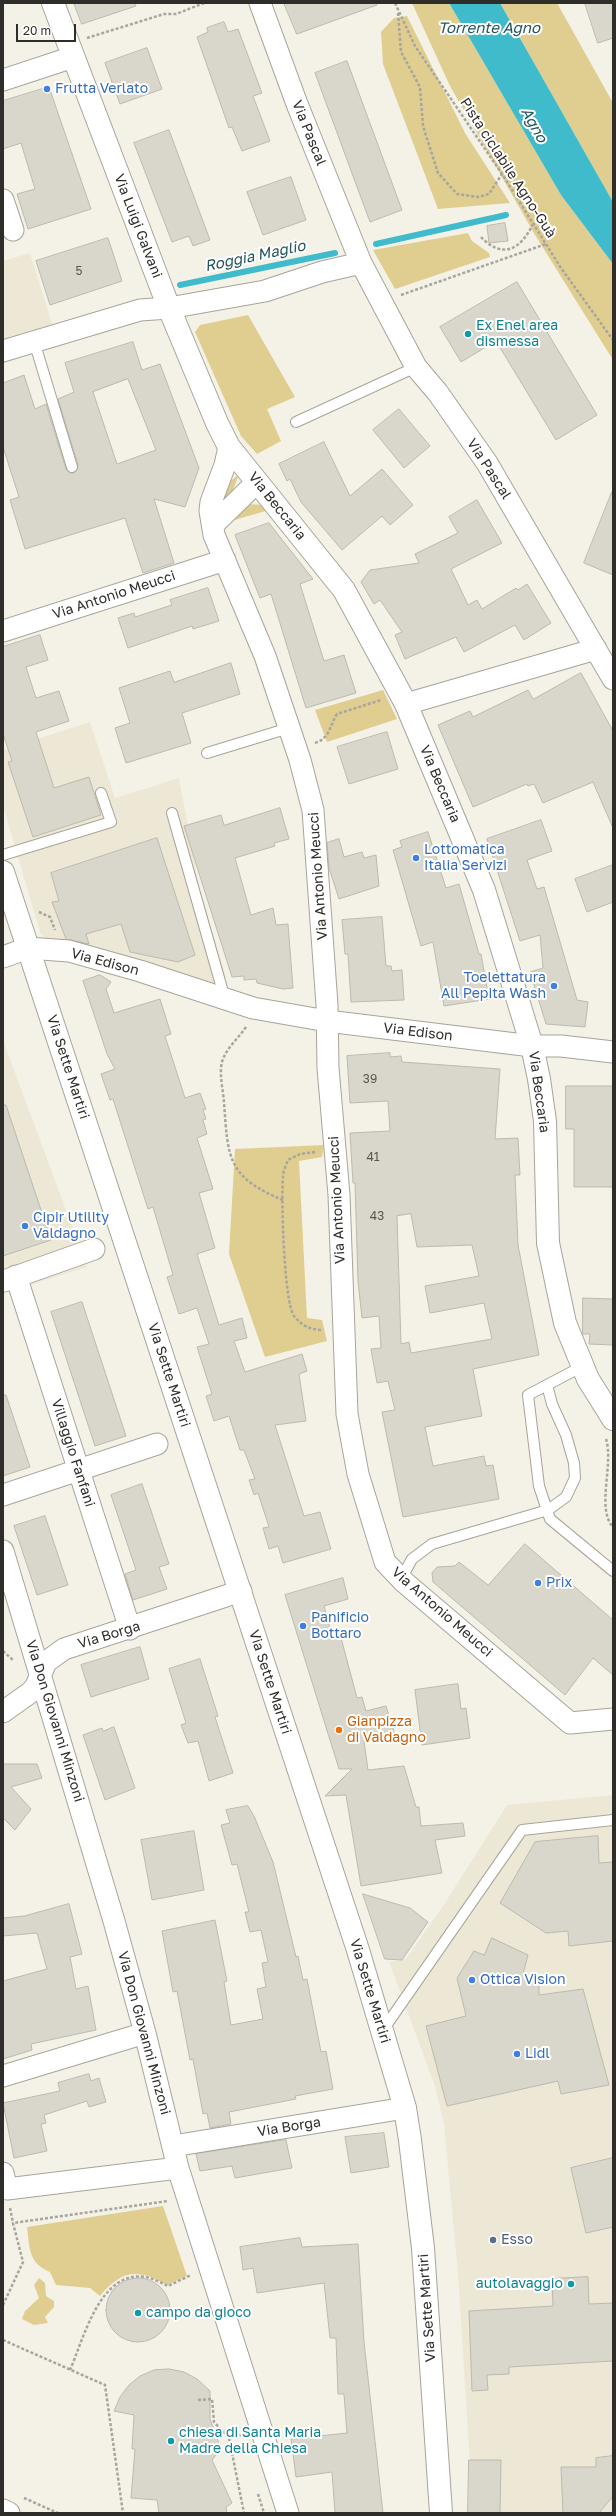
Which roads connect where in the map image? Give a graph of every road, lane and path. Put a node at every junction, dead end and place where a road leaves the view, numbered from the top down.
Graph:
1 (53, 3) edge
2 (204, 3) edge
3 (260, 3) edge
4 (395, 3) edge
5 (398, 10) junction
6 (78, 48) junction
7 (3, 80) edge
8 (502, 174) junction
9 (3, 200) edge
10 (534, 224) junction
11 (13, 230) dead end
12 (481, 237) dead end
13 (546, 244) junction
14 (361, 263) junction
15 (382, 302) junction
16 (169, 308) junction
17 (613, 340) edge
18 (34, 341) junction
19 (3, 351) edge
20 (416, 367) junction
21 (296, 422) dead end
22 (229, 447) junction
23 (72, 467) dead end
24 (257, 482) junction
25 (213, 525) junction
26 (225, 560) junction
27 (3, 630) edge
28 (596, 649) junction
29 (613, 679) edge
30 (382, 700) dead end
31 (406, 704) junction
32 (289, 728) junction
33 (314, 743) dead end
34 (207, 753) dead end
35 (101, 793) dead end
36 (172, 813) dead end
37 (3, 855) edge
38 (3, 872) edge
39 (28, 948) junction
40 (3, 957) edge
41 (225, 999) junction
42 (253, 1008) junction
43 (327, 1021) junction
44 (532, 1046) junction
45 (613, 1052) edge
46 (335, 1152) junction
47 (283, 1200) junction
48 (94, 1250) dead end
49 (9, 1279) edge
50 (326, 1330) dead end
51 (583, 1366) junction
52 (547, 1385) junction
53 (611, 1424) edge
54 (157, 1444) dead end
55 (78, 1469) junction
56 (3, 1495) edge
57 (548, 1510) junction
58 (613, 1527) edge
59 (3, 1551) edge
60 (613, 1571) edge
61 (401, 1579) junction
62 (241, 1591) junction
63 (130, 1629) junction
64 (40, 1672) junction
65 (3, 1712) edge
66 (613, 1719) edge
67 (613, 1820) edge
68 (383, 2030) junction
69 (145, 2033) junction
70 (3, 2076) edge
71 (405, 2108) junction
72 (173, 2146) junction
73 (178, 2168) junction
74 (3, 2173) edge
75 (171, 2200) dead end
76 (190, 2267) dead end
77 (193, 2275) junction
78 (195, 2282) dead end
79 (3, 2305) edge
80 (3, 2340) edge
81 (70, 2370) junction
82 (198, 2400) dead end
83 (239, 2427) dead end
84 (241, 2434) junction
85 (229, 2438) junction
86 (243, 2441) dead end
87 (257, 2491) dead end
88 (10, 2506) edge
89 (58, 2513) edge
90 (123, 2513) edge
91 (244, 2513) edge
92 (264, 2513) edge
93 (288, 2513) edge
94 (441, 2513) edge

1 - 6 main road, Via Luigi Galvani
2 - 6 path
3 - 14 street, Via Pascal
4 - 5 path, Pista ciclabile Agno-Guà
5 - 8 path, Pista ciclabile Agno-Guà
5 - 8 path
6 - 7 street
6 - 16 main road, Via Luigi Galvani
8 - 10 path, Pista ciclabile Agno-Guà
9 - 11 street
10 - 12 path
10 - 13 path, Pista ciclabile Agno-Guà
13 - 15 path
13 - 17 path, Pista ciclabile Agno-Guà
14 - 15 street, Via Pascal
14 - 16 street
15 - 20 street, Via Pascal
16 - 18 street
16 - 22 main road, Via Luigi Galvani
18 - 19 street
18 - 23 lane
20 - 21 lane
20 - 28 street, Via Pascal
22 - 24 main road, Via Beccaria
22 - 25 street, Via Antonio Meucci
24 - 25 street
24 - 31 main road, Via Beccaria
25 - 26 street, Via Antonio Meucci
26 - 27 street, Via Antonio Meucci
26 - 32 street, Via Antonio Meucci
28 - 29 street, Via Pascal
28 - 31 street
30 - 33 path
31 - 44 main road, Via Beccaria
32 - 34 lane
32 - 43 street, Via Antonio Meucci
35 - 37 lane
36 - 41 lane
38 - 39 main road, Via Sette Martiri
39 - 40 street
39 - 41 street, Via Edison
39 - 62 main road, Via Sette Martiri
41 - 42 street, Via Edison
42 - 43 street, Via Edison
42 - 47 path
43 - 44 street, Via Edison
43 - 46 street, Via Antonio Meucci
44 - 45 street, Via Edison
44 - 51 main road, Via Beccaria
46 - 47 path
46 - 61 street, Via Antonio Meucci
47 - 50 path
48 - 49 street
49 - 55 street, Villaggio Fanfani
51 - 52 lane
51 - 53 main road, Via Beccaria
52 - 57 lane
52 - 57 lane
53 - 58 path
54 - 55 street
55 - 56 street
55 - 63 street, Villaggio Fanfani
57 - 60 lane
57 - 61 lane
59 - 64 street, Via Don Giovanni Minzoni
61 - 66 street, Via Antonio Meucci
62 - 63 street, Via Borga
62 - 68 main road, Via Sette Martiri
63 - 64 street, Via Borga
64 - 65 street, Via Borga
64 - 69 street, Via Don Giovanni Minzoni
67 - 68 lane
68 - 71 main road, Via Sette Martiri
69 - 70 street
69 - 72 street, Via Don Giovanni Minzoni
71 - 72 street, Via Borga
71 - 94 main road, Via Sette Martiri
72 - 73 street, Via Don Giovanni Minzoni
73 - 74 street
73 - 93 street, Via Don Giovanni Minzoni
75 - 79 path
76 - 77 path
77 - 78 path
77 - 81 path
80 - 81 path
81 - 90 path
82 - 85 path
83 - 84 path
84 - 85 path
84 - 86 path
85 - 91 path
87 - 92 path
88 - 89 path

